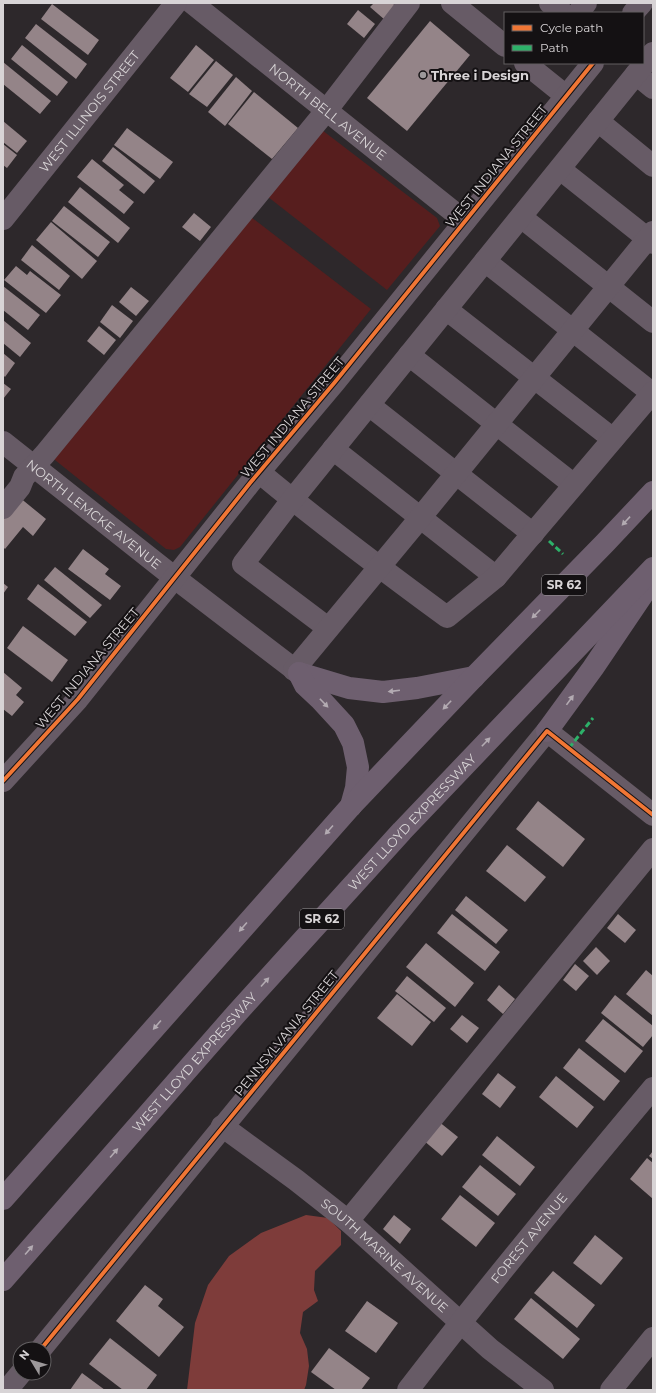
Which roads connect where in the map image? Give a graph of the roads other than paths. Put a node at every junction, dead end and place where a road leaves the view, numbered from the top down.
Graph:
1 (176, 3) edge
2 (192, 3) edge
3 (409, 3) edge
4 (452, 3) edge
5 (550, 3) edge
6 (586, 3) edge
7 (642, 3) edge
8 (645, 3) edge
9 (653, 10) edge
10 (562, 12) edge
11 (579, 12) edge
12 (634, 12) edge
13 (504, 45) edge
14 (653, 53) edge
15 (526, 64) edge
16 (592, 64) edge
17 (636, 74) junction
18 (653, 88) edge
19 (566, 96) junction
20 (326, 111) junction
21 (598, 121) junction
22 (653, 166) edge
23 (560, 169) junction
24 (520, 217) junction
25 (3, 219) edge
26 (465, 221) junction
27 (651, 238) edge
28 (485, 261) junction
29 (608, 286) junction
30 (446, 309) junction
31 (653, 322) edge
32 (572, 330) junction
33 (410, 355) junction
34 (533, 377) junction
35 (653, 392) edge
36 (369, 405) junction
37 (496, 423) junction
38 (613, 439) junction
39 (3, 442) edge
40 (333, 448) junction
41 (33, 466) junction
42 (259, 472) junction
43 (455, 473) junction
44 (574, 485) junction
45 (653, 492) edge
46 (292, 500) junction
47 (3, 508) edge
48 (420, 518) junction
49 (533, 534) junction
50 (379, 567) junction
51 (653, 568) edge
52 (496, 577) junction
53 (175, 578) junction
54 (653, 579) edge
55 (328, 628) junction
56 (296, 672) junction
57 (474, 677) junction
58 (547, 731) junction
59 (3, 781) edge
60 (351, 806) junction
61 (653, 815) edge
62 (653, 849) edge
63 (653, 1088) edge
64 (222, 1126) junction
65 (3, 1199) edge
66 (348, 1221) junction
67 (3, 1280) edge
68 (460, 1322) junction
69 (653, 1338) edge
70 (47, 1341) edge
71 (14, 1381) edge
72 (7, 1390) edge
73 (408, 1390) edge
74 (543, 1390) edge
75 (611, 1390) edge

1 - 25 street, WEST ILLINOIS STREET
2 - 20 street, NORTH BELL AVENUE
3 - 20 street
4 - 13 street
5 - 10 street
6 - 11 street
7 - 12 street
8 - 9 street
14 - 17 street
15 - 19 street
16 - 19 street, WEST INDIANA STREET
17 - 18 street
17 - 21 street
19 - 26 street, WEST INDIANA STREET
20 - 26 street, NORTH BELL AVENUE
20 - 41 street
21 - 22 street
21 - 23 street
23 - 24 street
23 - 27 street
24 - 28 street
24 - 29 street
26 - 42 street, WEST INDIANA STREET
27 - 29 street
28 - 30 street
28 - 32 street
29 - 31 street
29 - 32 street
30 - 33 street
30 - 34 street
32 - 34 street
32 - 35 street
33 - 36 street
33 - 37 street
34 - 37 street
34 - 38 street
35 - 38 street
36 - 40 street
36 - 43 street
37 - 43 street
37 - 44 street
38 - 44 street
39 - 41 street, NORTH LEMCKE AVENUE
40 - 46 street
40 - 48 street
41 - 47 street
41 - 53 street, NORTH LEMCKE AVENUE
42 - 46 street
42 - 53 street, WEST INDIANA STREET
43 - 48 street
43 - 49 street
44 - 49 street
45 -> 57 highway, SR 62
46 - 50 street
46 - 55 street
48 - 50 street
48 - 52 street
49 - 52 street
50 - 52 street
50 - 55 street
67 -> 51 highway, WEST LLOYD EXPRESSWAY / SR 62
53 - 56 street, NORTH LEMCKE AVENUE
53 - 59 street, WEST INDIANA STREET
58 -> 54 highway
55 - 56 street
57 -> 56 highway
56 -> 60 highway
57 -> 60 highway, SR 62
58 - 61 street
58 - 64 street, PENNSYLVANIA STREET
60 -> 65 highway, SR 62
62 - 66 street
63 - 68 street, FOREST AVENUE
64 - 66 street, SOUTH MARINE AVENUE
64 - 70 street, PENNSYLVANIA STREET
66 - 68 street, SOUTH MARINE AVENUE
68 - 73 street, FOREST AVENUE
68 - 74 street, SOUTH MARINE AVENUE
69 - 75 street
71 - 72 street

